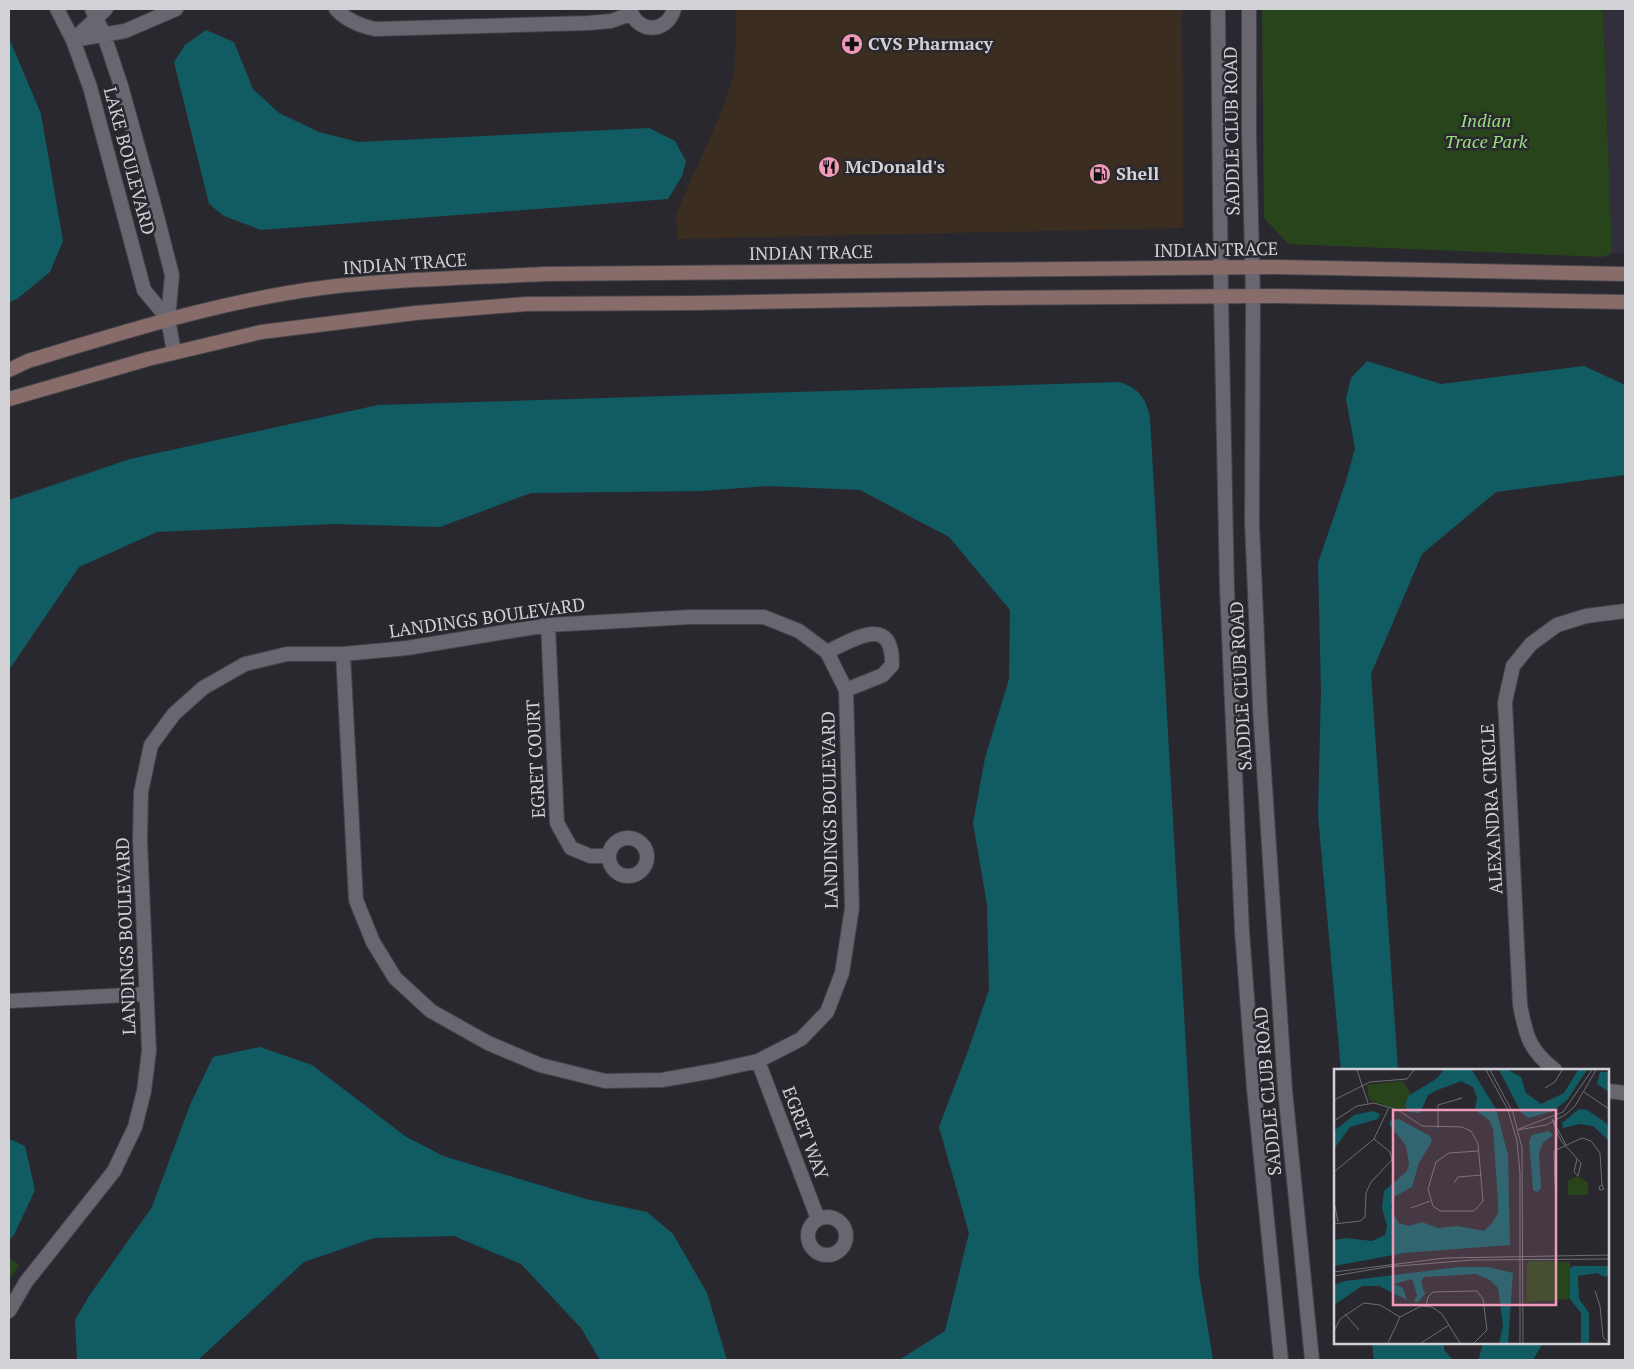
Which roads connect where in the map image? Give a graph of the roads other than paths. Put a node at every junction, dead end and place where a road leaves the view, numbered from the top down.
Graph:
1 (57, 9) edge
2 (176, 9) edge
3 (336, 9) edge
4 (674, 9) edge
5 (1218, 9) edge
6 (1249, 9) edge
7 (98, 12) edge
8 (630, 12) edge
9 (104, 35) junction
10 (73, 40) junction
11 (1221, 268) junction
12 (1253, 268) junction
13 (1625, 274) edge
14 (1253, 297) junction
15 (1220, 298) junction
16 (1625, 302) edge
17 (168, 319) junction
18 (174, 352) junction
19 (9, 370) edge
20 (9, 399) edge
21 (1625, 611) edge
22 (548, 625) junction
23 (827, 652) junction
24 (344, 654) junction
25 (846, 690) junction
26 (609, 856) dead end
27 (147, 994) junction
28 (9, 1001) edge
29 (758, 1061) junction
30 (1554, 1069) edge
31 (1609, 1091) edge
32 (1625, 1093) edge
33 (818, 1219) dead end
34 (9, 1311) edge
35 (1281, 1360) edge
36 (1312, 1360) edge

1 - 10 street, LAKE BOULEVARD
2 - 9 street
3 - 8 street
4 - 8 street
5 - 11 street, SADDLE CLUB ROAD
6 - 12 street, SADDLE CLUB ROAD
7 - 9 street, LAKE BOULEVARD
7 - 10 street
9 - 10 street
9 - 17 street, LAKE BOULEVARD
10 - 17 street, LAKE BOULEVARD
11 - 12 main road, INDIAN TRACE
11 - 15 street, SADDLE CLUB ROAD
11 - 17 main road, INDIAN TRACE
12 - 13 main road, INDIAN TRACE
12 - 14 street, SADDLE CLUB ROAD
14 - 15 main road
14 - 16 main road
14 - 36 street, SADDLE CLUB ROAD
15 - 18 main road
15 - 35 street, SADDLE CLUB ROAD
17 - 18 street, LAKE BOULEVARD
17 - 19 main road, INDIAN TRACE
18 - 20 main road
21 - 30 street, ALEXANDRA CIRCLE
22 - 23 street, LANDINGS BOULEVARD
22 - 24 street, LANDINGS BOULEVARD
22 - 26 street, EGRET COURT
23 - 25 street, LANDINGS BOULEVARD
23 - 25 street
24 - 27 street, LANDINGS BOULEVARD
24 - 29 street, LANDINGS BOULEVARD
25 - 29 street, LANDINGS BOULEVARD
27 - 28 street
27 - 34 street, LANDINGS BOULEVARD
29 - 33 street, EGRET WAY
31 - 32 street

